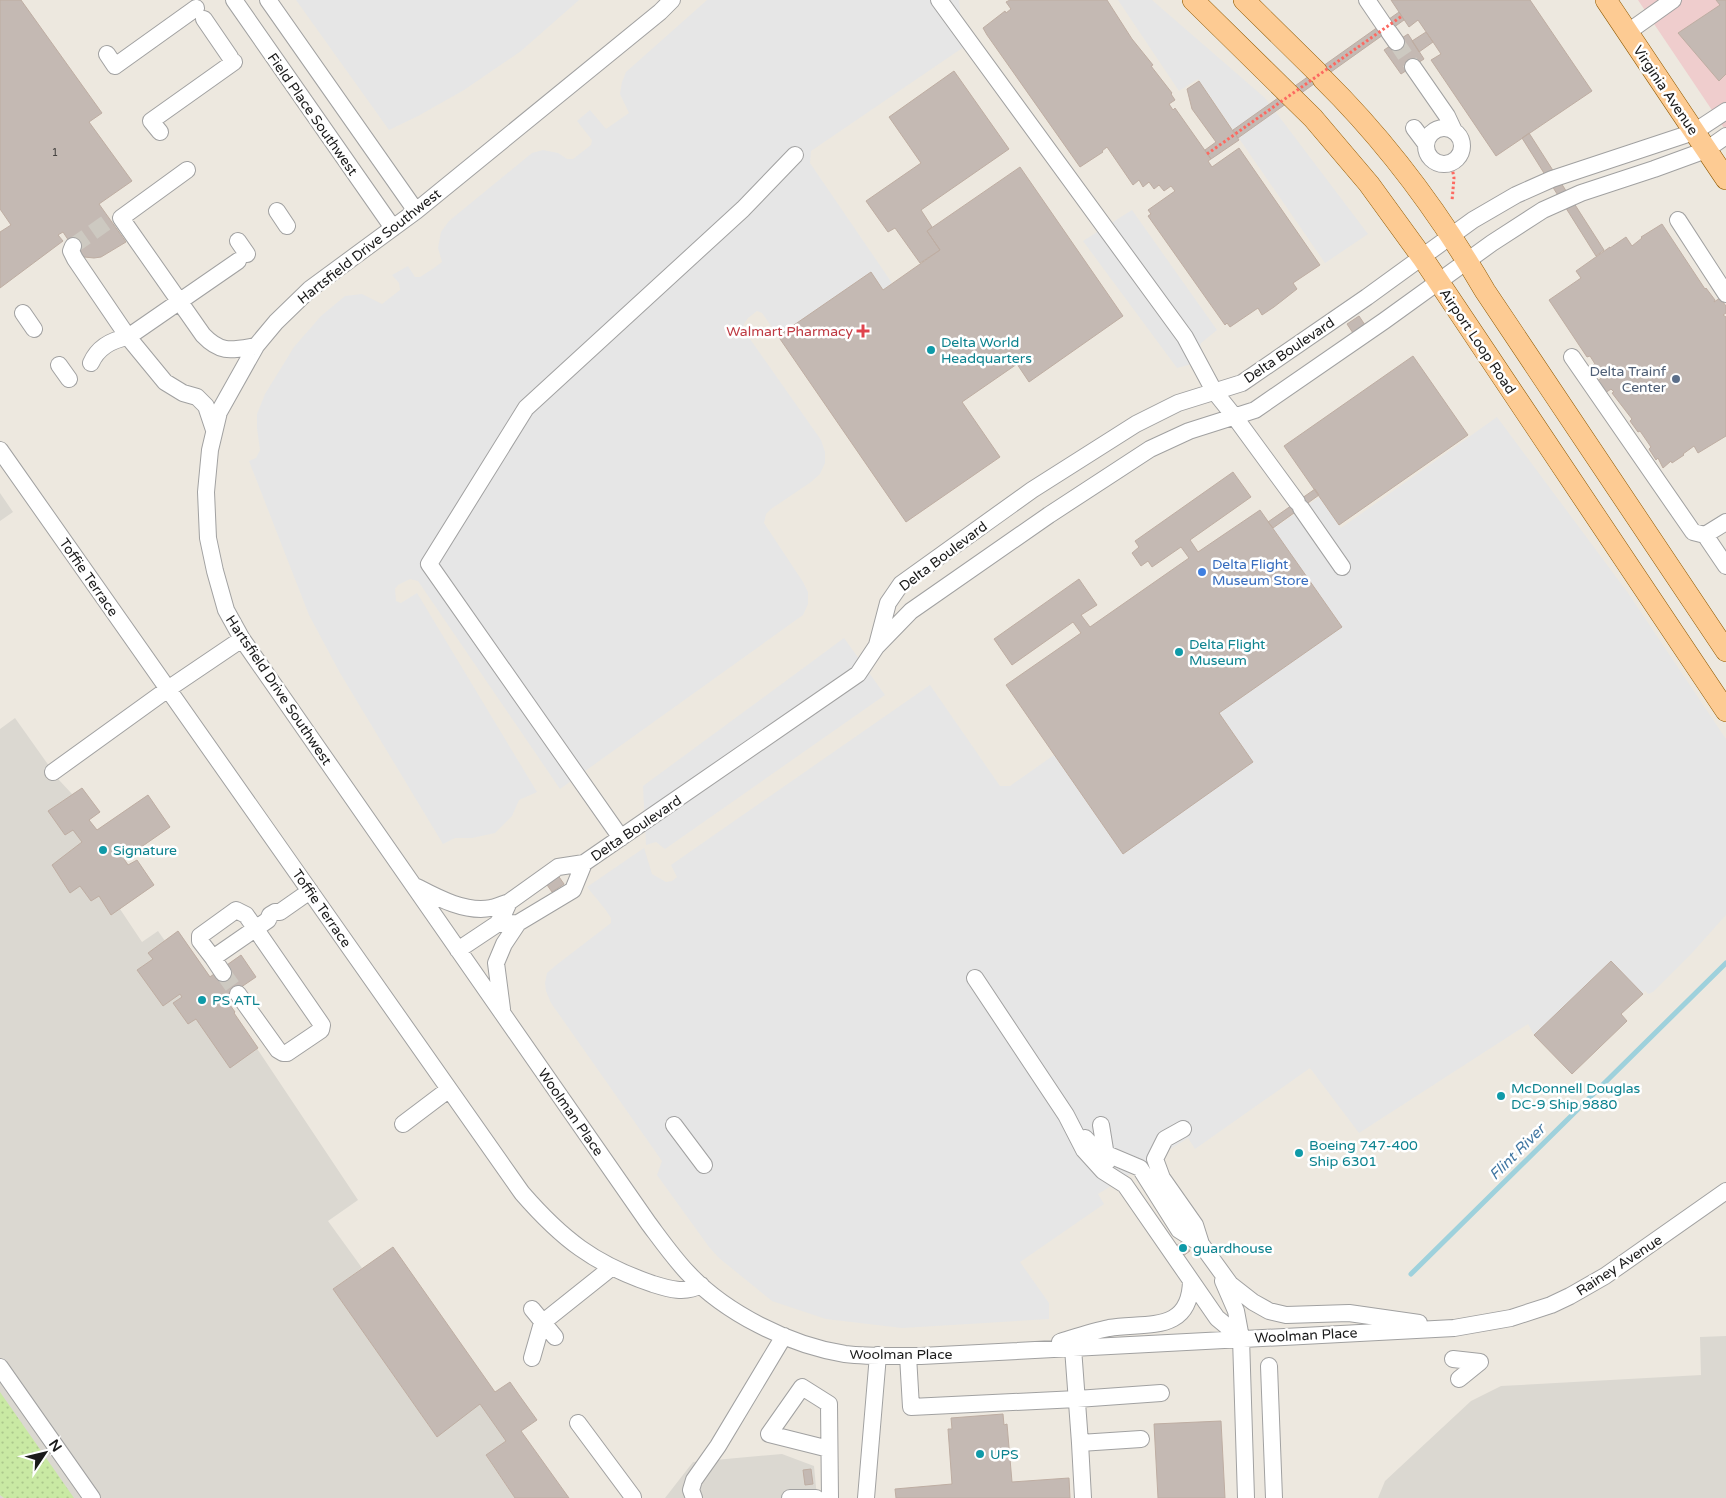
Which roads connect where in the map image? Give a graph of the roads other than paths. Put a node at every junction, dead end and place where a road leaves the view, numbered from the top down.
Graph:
1 (234, 0) edge
2 (268, 0) edge
3 (672, 0) edge
4 (939, 0) edge
5 (1193, 0) edge
6 (1244, 0) edge
7 (1367, 0) edge
8 (1606, 0) edge
9 (1673, 0) edge
10 (245, 17) junction
11 (1628, 32) junction
12 (1390, 33) tunnel mouth
13 (107, 54) dead end
14 (1413, 66) tunnel mouth
15 (1726, 111) edge
16 (1414, 128) dead end
17 (1454, 131) junction
18 (160, 132) dead end
19 (1694, 132) junction
20 (1726, 136) edge
21 (1426, 144) junction
22 (1706, 150) junction
23 (795, 155) dead end
24 (187, 170) dead end
25 (1726, 179) edge
26 (277, 211) dead end
27 (416, 211) junction
28 (1678, 220) dead end
29 (287, 226) dead end
30 (392, 228) junction
31 (1451, 236) junction
32 (73, 246) dead end
33 (241, 252) dead end
34 (1422, 257) junction
35 (1468, 261) junction
36 (1439, 282) junction
37 (1726, 294) edge
38 (179, 301) junction
39 (22, 313) dead end
40 (34, 329) dead end
41 (128, 337) junction
42 (98, 344) dead end
43 (256, 346) junction
44 (1572, 357) dead end
45 (59, 365) dead end
46 (69, 379) dead end
47 (1214, 391) junction
48 (1234, 416) junction
49 (214, 433) junction
50 (0, 450) edge
51 (1726, 522) edge
52 (1705, 536) junction
53 (1726, 566) edge
54 (1342, 567) dead end
55 (242, 639) junction
56 (876, 647) junction
57 (1726, 651) edge
58 (168, 689) junction
59 (1726, 711) edge
60 (53, 772) dead end
61 (621, 838) junction
62 (584, 863) junction
63 (413, 885) junction
64 (310, 891) junction
65 (509, 902) junction
66 (268, 921) junction
67 (518, 923) junction
68 (497, 924) junction
69 (458, 950) junction
70 (213, 958) junction
71 (223, 973) tunnel mouth
72 (975, 978) dead end
73 (238, 994) tunnel mouth
74 (503, 1014) junction
75 (448, 1090) junction
76 (1066, 1115) junction
77 (403, 1124) dead end
78 (674, 1125) dead end
79 (1101, 1125) dead end
80 (1183, 1129) dead end
81 (1107, 1154) junction
82 (704, 1165) dead end
83 (1108, 1174) junction
84 (1726, 1191) edge
85 (1201, 1244) junction
86 (1216, 1265) junction
87 (611, 1268) junction
88 (1191, 1281) junction
89 (701, 1285) junction
90 (532, 1309) dead end
91 (542, 1323) junction
92 (1472, 1326) joint
93 (1454, 1328) junction
94 (784, 1336) junction
95 (555, 1337) dead end
96 (1241, 1338) junction
97 (1073, 1348) junction
98 (1029, 1350) junction
99 (878, 1356) junction
100 (908, 1356) junction
101 (532, 1358) dead end
102 (1453, 1359) dead end
103 (1269, 1366) dead end
104 (0, 1367) edge
105 (1460, 1379) dead end
106 (1161, 1393) dead end
107 (1077, 1399) junction
108 (578, 1423) dead end
109 (1141, 1439) dead end
110 (1080, 1443) junction
111 (829, 1449) dead end
112 (92, 1498) edge
113 (633, 1498) edge
114 (694, 1498) edge
115 (790, 1498) edge
116 (816, 1498) edge
117 (830, 1498) edge
118 (866, 1498) edge
119 (1083, 1498) edge
120 (1246, 1498) edge
121 (1274, 1498) edge

1 - 10 street, Field Place Southwest
2 - 10 street
2 - 27 street, Field Place Southwest
3 - 27 street, Hartsfield Drive Southwest
4 - 47 street
5 - 34 main road, Airport Loop Road
6 - 31 main road
7 - 12 street
8 - 11 main road, Virginia Avenue
9 - 11 street
10 - 30 street, Field Place Southwest
11 - 19 main road, Virginia Avenue
13 - 18 street
14 - 17 street
15 - 19 street, Delta Boulevard
16 - 21 street
17 - 21 street
17 - 21 street
19 - 22 main road, Virginia Avenue
19 - 31 street, Delta Boulevard
20 - 22 street, Delta Boulevard
22 - 25 main road, Virginia Avenue
22 - 35 street, Delta Boulevard
23 - 61 street
24 - 38 street
26 - 29 street
27 - 30 street, Hartsfield Drive Southwest
28 - 37 street
30 - 43 street, Hartsfield Drive Southwest
31 - 34 street, Delta Boulevard
31 - 35 main road
32 - 41 street
33 - 38 street
34 - 36 main road, Airport Loop Road
34 - 47 street, Delta Boulevard
35 - 36 street, Delta Boulevard
35 - 57 main road
36 - 48 street, Delta Boulevard
36 - 59 main road, Airport Loop Road
38 - 41 street
38 - 43 street
39 - 40 street
41 - 42 street
41 - 49 street
43 - 49 street, Hartsfield Drive Southwest
44 - 52 street
45 - 46 street
47 - 48 street
47 - 56 street, Delta Boulevard
48 - 54 street
48 - 56 street, Delta Boulevard
49 - 55 street, Hartsfield Drive Southwest
50 - 58 street, Toffie Terrace
51 - 52 street
52 - 53 street
55 - 58 street
55 - 63 street, Hartsfield Drive Southwest
56 - 61 street, Delta Boulevard
58 - 60 street
58 - 64 street, Toffie Terrace
61 - 62 street, Delta Boulevard
62 - 65 street, Delta Boulevard
62 - 67 street, Delta Boulevard
63 - 65 street
63 - 69 street, Hartsfield Drive Southwest
64 - 66 street
64 - 75 street, Toffie Terrace
65 - 68 street, Delta Boulevard
66 - 70 street
66 - 70 street
66 - 73 street
67 - 68 street, Delta Boulevard
67 - 74 street
68 - 69 street, Delta Boulevard
69 - 74 street, Woolman Place
70 - 71 street
72 - 76 street
74 - 89 street, Woolman Place
75 - 77 street
75 - 87 street, Toffie Terrace
76 - 81 street
76 - 83 street
78 - 82 street
79 - 81 street
80 - 85 street
81 - 83 street
81 - 85 street
83 - 88 street
84 - 92 street, Rainey Avenue
85 - 86 street
86 - 93 street
86 - 96 street
87 - 89 street, Toffie Terrace
87 - 91 street
88 - 96 street
88 - 98 street
89 - 94 street, Woolman Place
90 - 91 street
91 - 95 street
91 - 101 street
92 - 93 street, Woolman Place
93 - 96 street, Woolman Place
94 - 99 street, Woolman Place
94 - 114 street
96 - 97 street, Woolman Place
96 - 120 street
97 - 98 street, Woolman Place
97 - 107 street
98 - 100 street, Woolman Place
99 - 100 street, Woolman Place
99 - 118 street
100 - 107 street
102 - 105 street
103 - 121 street
104 - 112 street
106 - 107 street
107 - 110 street
108 - 113 street
109 - 110 street
110 - 119 street
111 - 117 street
115 - 116 street

